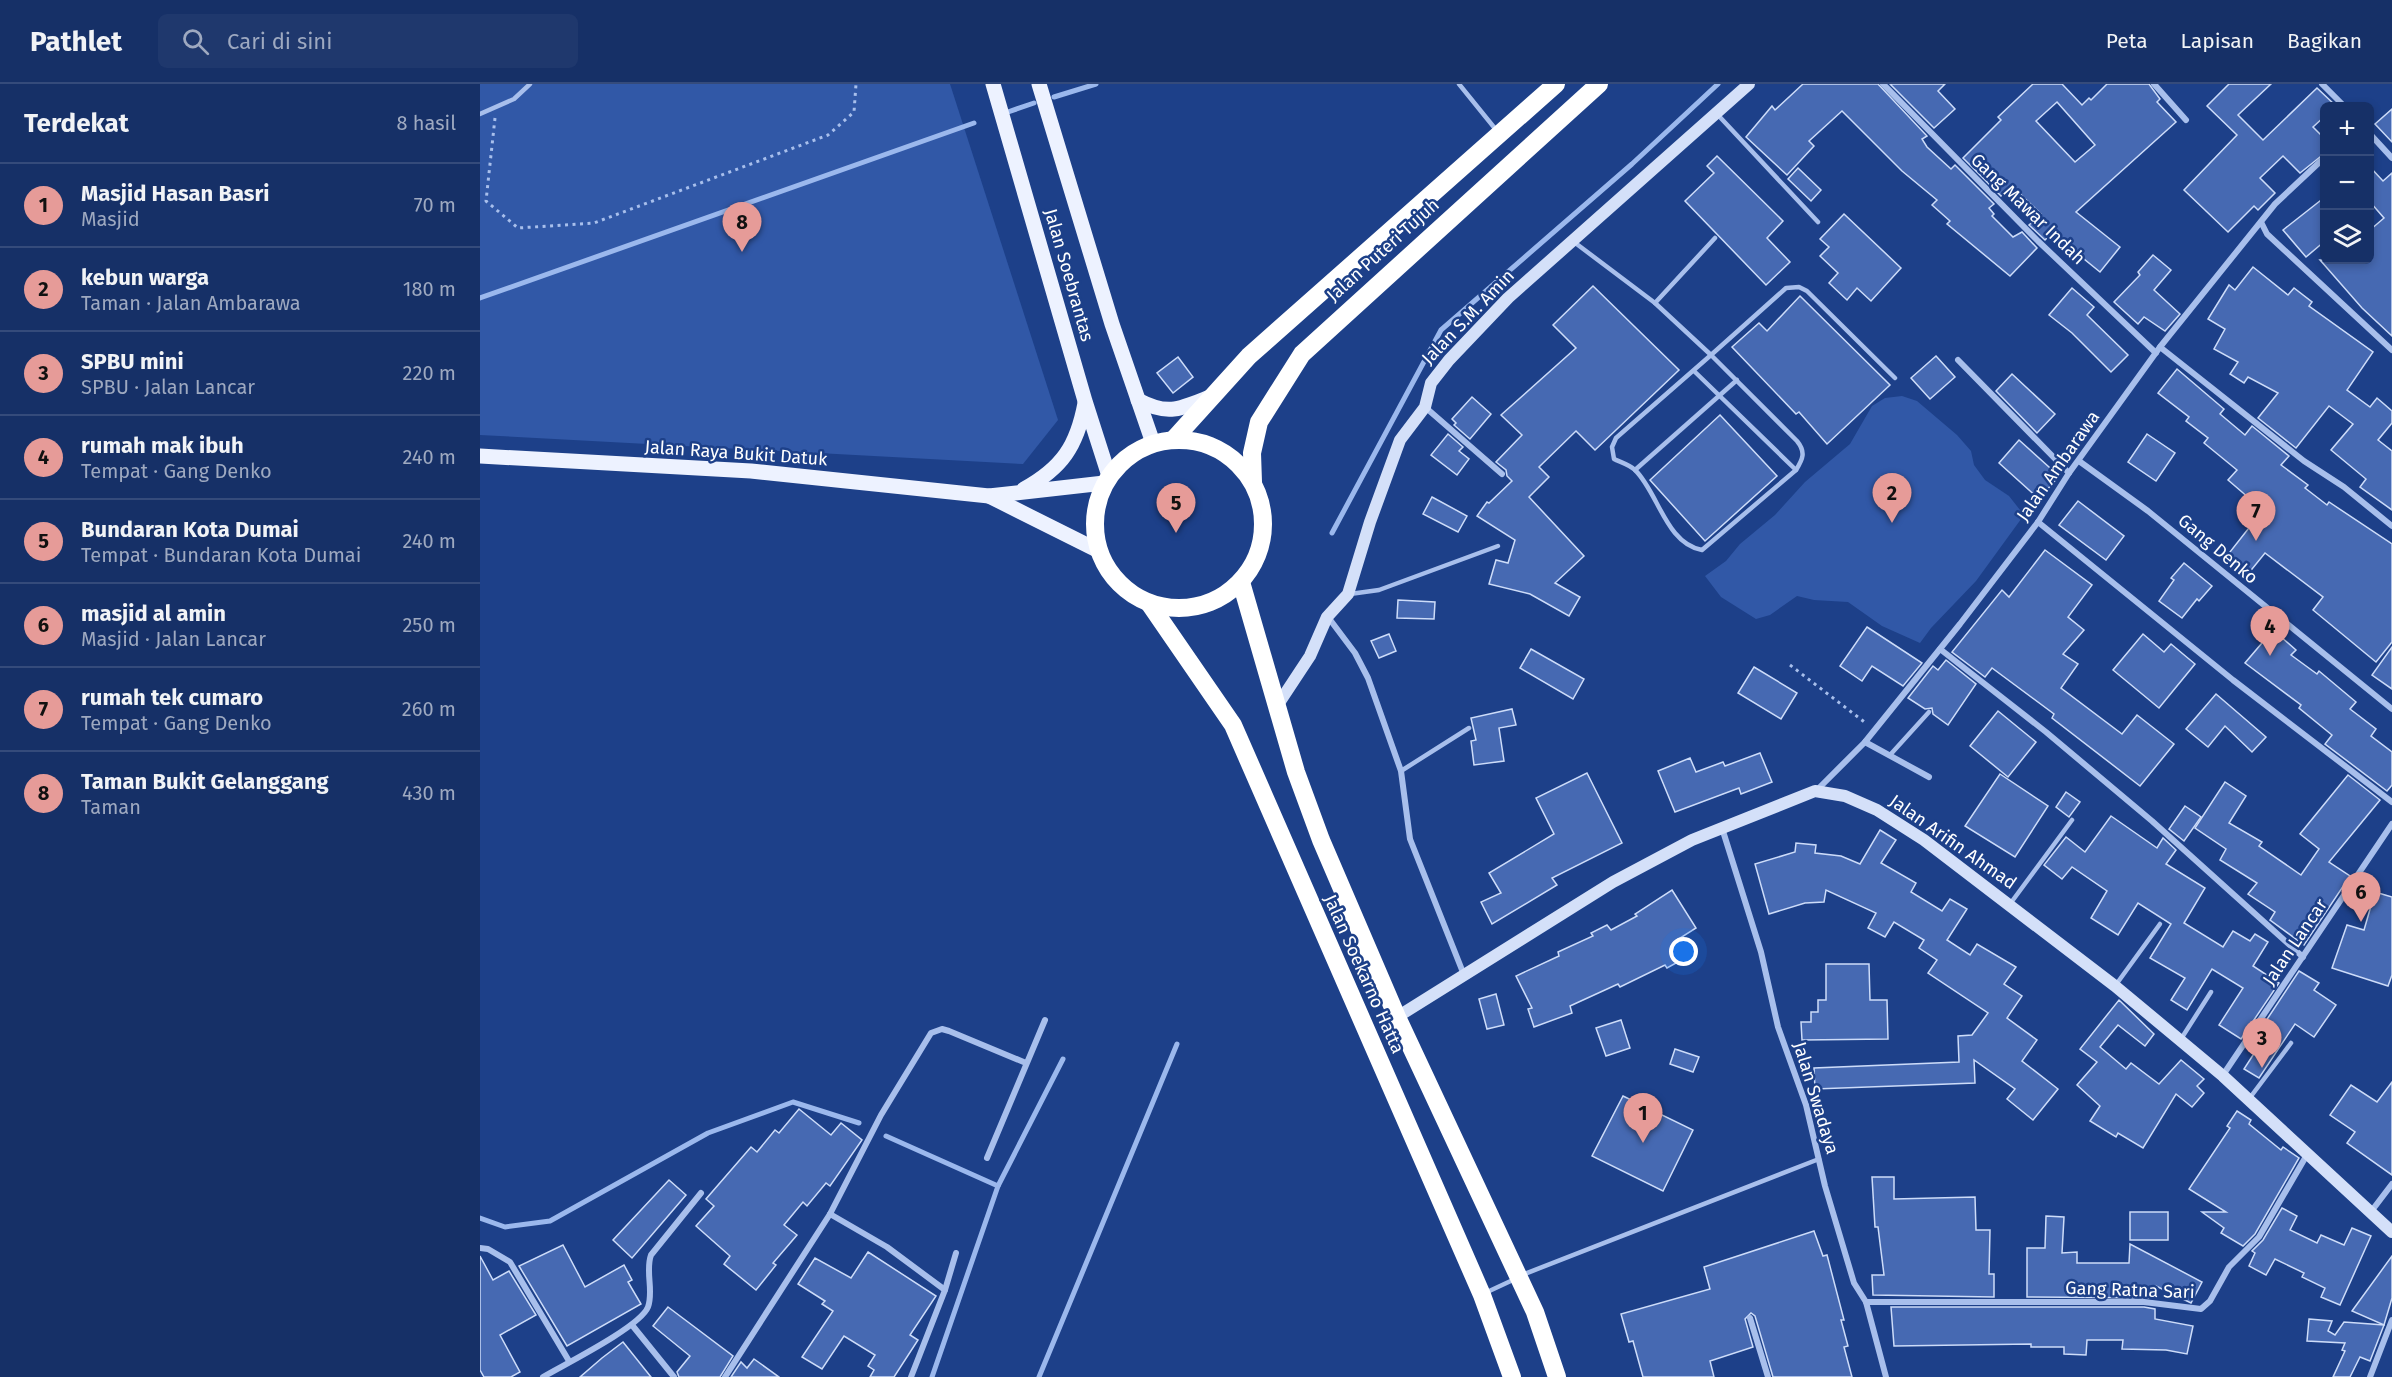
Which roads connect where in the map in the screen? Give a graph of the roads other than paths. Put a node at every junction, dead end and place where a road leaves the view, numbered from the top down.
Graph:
1 (530, 84) edge
2 (993, 84) edge
3 (1039, 84) edge
4 (1459, 84) edge
5 (1556, 84) edge
6 (1599, 84) edge
7 (1749, 84) edge
8 (1883, 84) edge
9 (2154, 84) edge
10 (2322, 84) edge
11 (2340, 102) edge
12 (480, 114) edge
13 (1718, 114) junction
14 (2186, 120) dead end
15 (1499, 134) junction
16 (2374, 138) edge
17 (2392, 158) edge
18 (2320, 163) edge
19 (1818, 222) dead end
20 (2261, 222) junction
21 (1715, 238) dead end
22 (1573, 241) junction
23 (1655, 303) junction
24 (2158, 350) junction
25 (2392, 350) edge
26 (1711, 355) junction
27 (1958, 360) dead end
28 (1694, 371) junction
29 (1895, 378) dead end
30 (1737, 380) junction
31 (1721, 396) junction
32 (1210, 397) junction
33 (1138, 400) junction
34 (1085, 401) junction
35 (1425, 407) junction
36 (1173, 440) junction
37 (1153, 443) junction
38 (480, 456) edge
39 (2079, 461) junction
40 (1635, 470) junction
41 (1796, 470) junction
42 (2069, 473) junction
43 (1502, 474) dead end
44 (1107, 480) junction
45 (1253, 482) junction
46 (1018, 492) junction
47 (989, 496) junction
48 (2038, 522) junction
49 (2392, 526) edge
50 (1498, 546) dead end
51 (1099, 551) junction
52 (1241, 582) junction
53 (1348, 594) junction
54 (1149, 603) junction
55 (1328, 617) junction
56 (1940, 649) junction
57 (1277, 706) junction
58 (2392, 709) edge
59 (1929, 712) dead end
60 (1469, 728) dead end
61 (1865, 742) junction
62 (1890, 755) junction
63 (1401, 771) junction
64 (1929, 777) dead end
65 (1815, 791) junction
66 (2392, 802) edge
67 (2072, 820) dead end
68 (2392, 824) edge
69 (1721, 827) junction
70 (2010, 904) junction
71 (2160, 924) dead end
72 (2303, 957) junction
73 (1464, 975) junction
74 (2115, 986) junction
75 (2211, 992) dead end
76 (1396, 1017) junction
77 (1045, 1020) dead end
78 (2181, 1039) junction
79 (2291, 1042) dead end
80 (1026, 1063) junction
81 (2223, 1076) junction
82 (2247, 1101) junction
83 (2308, 1153) junction
84 (987, 1158) dead end
85 (1820, 1158) junction
86 (2392, 1184) edge
87 (701, 1193) dead end
88 (830, 1214) junction
89 (2370, 1214) junction
90 (2392, 1232) edge
91 (480, 1248) edge
92 (956, 1253) dead end
93 (1519, 1277) junction
94 (945, 1290) junction
95 (1482, 1294) junction
96 (1866, 1302) junction
97 (1750, 1318) dead end
98 (2392, 1320) edge
99 (632, 1325) junction
100 (569, 1361) junction
101 (543, 1377) edge
102 (674, 1377) edge
103 (725, 1377) edge
104 (911, 1377) edge
105 (1512, 1377) edge
106 (1557, 1377) edge
107 (1768, 1377) edge
108 (1886, 1377) edge
109 (2370, 1377) edge

1 - 12 lane
2 - 34 main road, Jalan Soebrantas
3 - 33 main road, Jalan Soebrantas
4 - 15 lane
5 - 15 highway, Jalan Puteri Tujuh
6 - 45 highway, Jalan Puteri Tujuh
7 - 13 street, Jalan S.M. Amin
8 - 24 street, Gang Mawar Indah
9 - 14 street
10 - 11 street
13 - 19 lane
13 - 22 street, Jalan S.M. Amin
15 - 32 highway, Jalan Puteri Tujuh
16 - 17 street
18 - 20 street, Jalan Ambarawa
20 - 24 street, Jalan Ambarawa
20 - 25 street
21 - 23 lane
22 - 23 lane
22 - 35 street, Jalan S.M. Amin
23 - 26 lane
24 - 39 street, Jalan Ambarawa
24 - 49 street, Gang Mawar Indah
26 - 28 lane
26 - 29 lane
26 - 30 lane
27 - 42 street
28 - 31 lane
28 - 40 lane
30 - 31 lane
30 - 41 lane
31 - 40 lane
31 - 41 lane
32 - 33 main road
32 - 36 highway, Jalan Puteri Tujuh
33 - 37 main road, Jalan Soebrantas
34 - 44 main road, Jalan Soebrantas
34 - 46 main road
35 - 43 street
35 - 53 street, Jalan S.M. Amin
36 - 37 highway
36 - 45 highway
37 - 44 highway
38 - 47 main road, Jalan Raya Bukit Datuk
39 - 42 street, Jalan Ambarawa
39 - 58 street, Gang Denko
40 - 41 lane
42 - 48 street, Jalan Ambarawa
44 - 46 main road, Jalan Raya Bukit Datuk
44 - 51 highway
45 - 52 highway
46 - 47 main road, Jalan Raya Bukit Datuk
47 - 51 main road, Jalan Raya Bukit Datuk
48 - 56 street, Jalan Ambarawa
48 - 66 street
50 - 53 lane
51 - 54 highway
52 - 54 highway
52 - 57 highway, Jalan Soekarno Hatta
53 - 55 street, Jalan S.M. Amin
54 - 95 highway, Jalan Soekarno Hatta
55 - 57 street, Jalan S.M. Amin
55 - 63 street
56 - 61 street, Jalan Ambarawa
56 - 72 street
57 - 76 highway, Jalan Soekarno Hatta
59 - 62 lane
60 - 63 lane
61 - 62 street
61 - 65 street, Jalan Ambarawa
62 - 64 street
63 - 73 street
65 - 69 street
65 - 70 street, Jalan Arifin Ahmad
67 - 70 lane
68 - 72 street, Jalan Lancar
69 - 73 street
69 - 85 street, Jalan Swadaya
70 - 74 street, Jalan Arifin Ahmad
71 - 74 lane
72 - 81 street, Jalan Lancar
73 - 76 street
74 - 78 street, Jalan Arifin Ahmad
75 - 78 lane
76 - 93 highway, Jalan Soekarno Hatta
77 - 80 street
78 - 81 street, Jalan Arifin Ahmad
79 - 82 lane
80 - 84 street
80 - 88 street
81 - 82 street, Jalan Arifin Ahmad
82 - 83 street, Jalan Arifin Ahmad
83 - 89 street, Jalan Arifin Ahmad
83 - 96 street, Gang Ratna Sari
85 - 93 lane
85 - 96 street, Jalan Swadaya
86 - 89 street
87 - 99 street
88 - 94 street
88 - 103 street
89 - 90 street, Jalan Arifin Ahmad
91 - 100 street
92 - 94 street
93 - 95 lane
93 - 106 highway, Jalan Soekarno Hatta
94 - 104 street
95 - 105 highway, Jalan Soekarno Hatta
96 - 108 street, Jalan Swadaya
97 - 107 street
98 - 109 street
99 - 100 street
99 - 102 street
100 - 101 street

